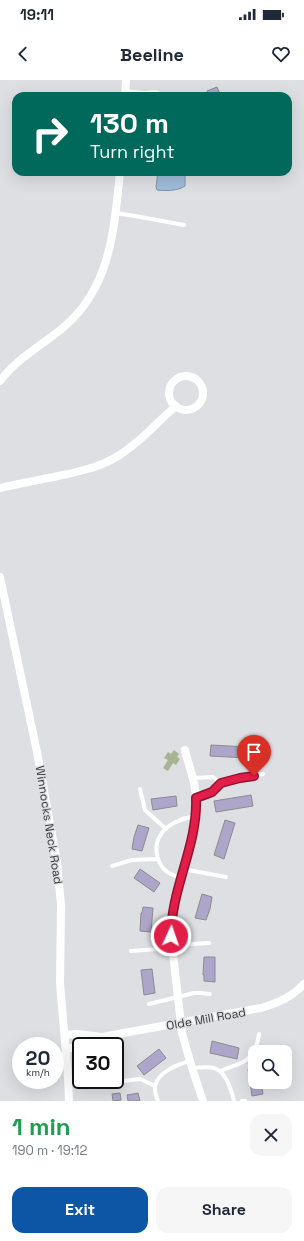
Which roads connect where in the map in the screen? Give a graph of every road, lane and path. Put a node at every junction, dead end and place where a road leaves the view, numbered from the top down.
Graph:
1 (126, 80) edge
2 (125, 92) edge
3 (120, 176) edge
4 (116, 213) junction
5 (184, 225) dead end
6 (0, 381) edge
7 (176, 406) junction
8 (0, 488) edge
9 (0, 577) edge
10 (185, 750) dead end
11 (263, 774) dead end
12 (192, 778) junction
13 (221, 783) junction
14 (140, 789) dead end
15 (196, 798) junction
16 (195, 816) junction
17 (166, 829) junction
18 (158, 859) junction
19 (112, 866) dead end
20 (183, 869) junction
21 (226, 877) dead end
22 (180, 878) junction
23 (209, 942) dead end
24 (172, 948) junction
25 (131, 951) dead end
26 (304, 984) edge
27 (210, 994) dead end
28 (178, 997) junction
29 (149, 1004) dead end
30 (181, 1023) junction
31 (259, 1034) dead end
32 (65, 1035) junction
33 (102, 1037) joint
34 (72, 1048) edge
35 (66, 1049) junction
36 (191, 1064) junction
37 (221, 1071) junction
38 (124, 1081) edge
39 (156, 1086) junction
40 (69, 1101) edge
41 (158, 1101) edge
42 (203, 1101) edge
43 (234, 1101) edge
44 (242, 1101) edge
45 (245, 1101) edge

1 - 2 street
3 - 4 street
4 - 5 lane
4 - 6 street
7 - 7 street
7 - 8 street
9 - 32 street, Winnocks Neck Road
10 - 12 street
11 - 13 lane
12 - 13 lane
12 - 15 street
13 - 15 lane
14 - 17 lane
15 - 16 street
16 - 17 lane
16 - 20 street
17 - 18 lane
18 - 19 lane
18 - 22 lane
20 - 21 lane
20 - 22 street
22 - 24 street
23 - 24 lane
24 - 25 lane
24 - 28 street
26 - 30 street, Olde Mill Road
27 - 28 lane
28 - 29 lane
28 - 30 street
30 - 33 street, Olde Mill Road
30 - 36 street
31 - 37 lane
32 - 33 street, Olde Mill Road
32 - 35 street, Winnocks Neck Road
34 - 35 street, Olde Mill Road
35 - 40 street, Winnocks Neck Road
36 - 37 lane
36 - 39 lane
36 - 42 street
37 - 43 lane
38 - 39 lane
39 - 41 lane
44 - 45 lane

